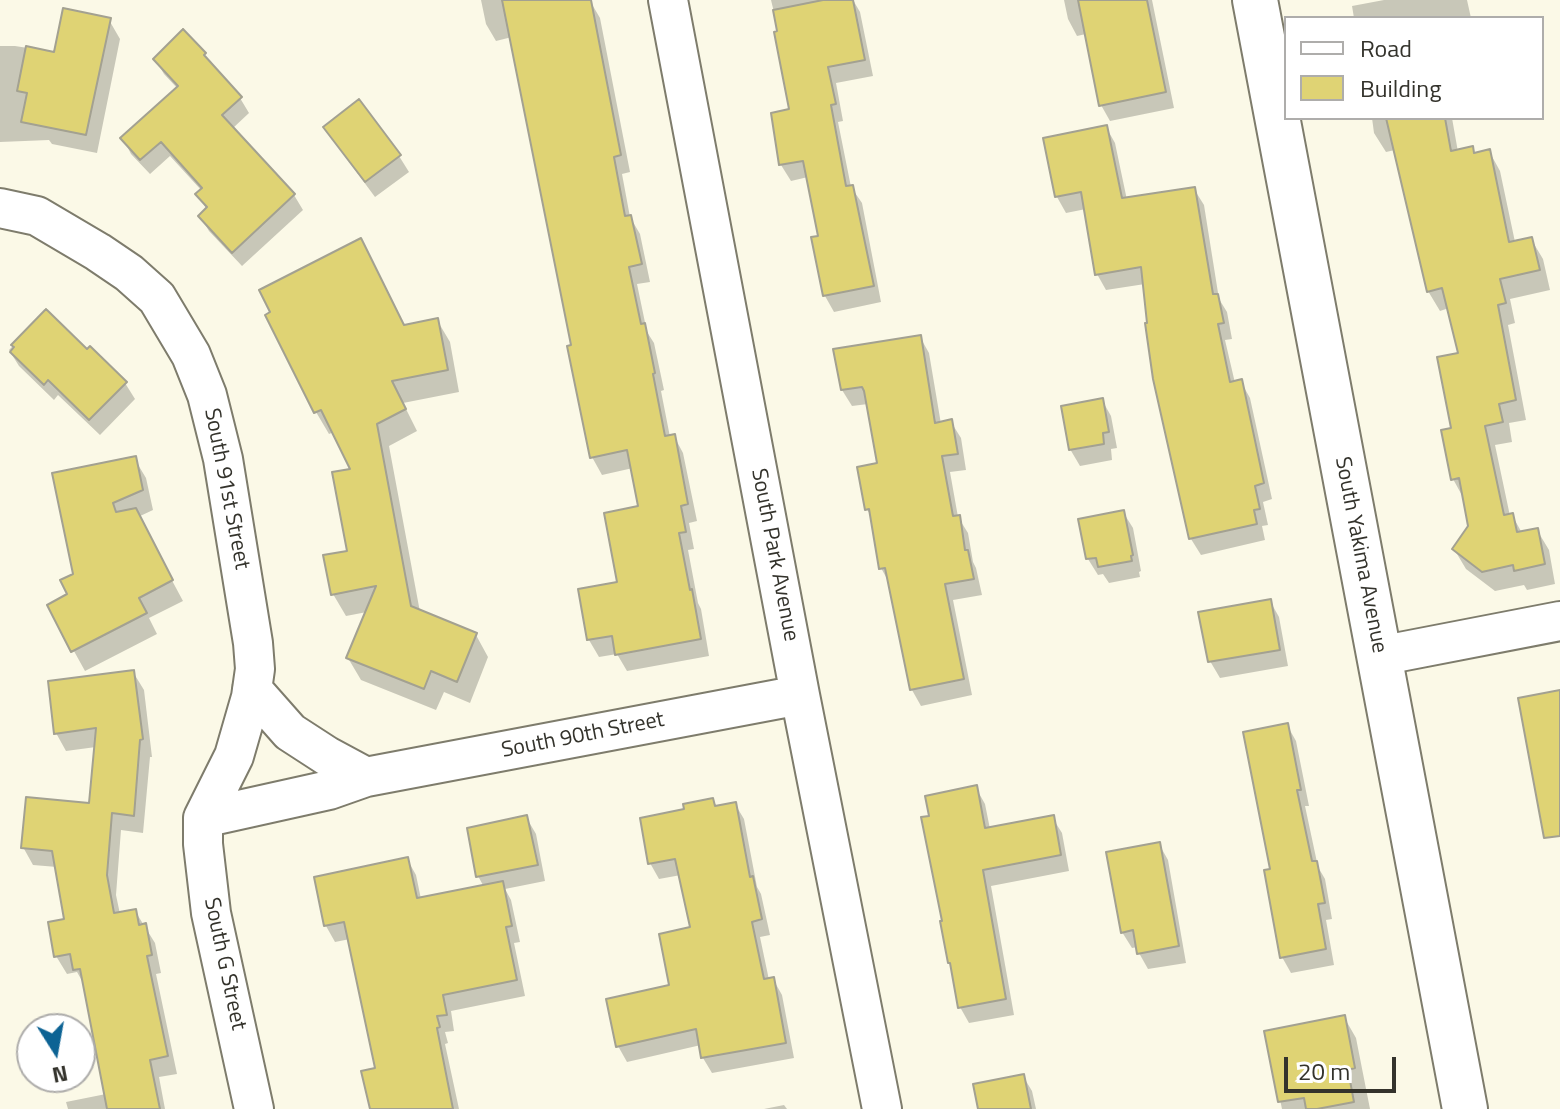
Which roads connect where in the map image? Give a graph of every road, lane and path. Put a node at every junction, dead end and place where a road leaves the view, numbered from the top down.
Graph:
1 (668, 0) edge
2 (1255, 0) edge
3 (0, 208) edge
4 (1560, 621) edge
5 (1379, 656) junction
6 (252, 689) junction
7 (800, 695) junction
8 (366, 777) junction
9 (203, 818) junction
10 (254, 1109) edge
11 (882, 1109) edge
12 (1465, 1109) edge

1 - 7 street, South Park Avenue
2 - 5 main road, South Yakima Avenue
3 - 6 street, South 91st Street
4 - 5 street
5 - 12 main road, South Yakima Avenue
6 - 8 street
6 - 9 street, South 91st Street
7 - 8 street, South 90th Street
7 - 11 street, South Park Avenue
8 - 9 street, South 90th Street
9 - 10 street, South G Street

